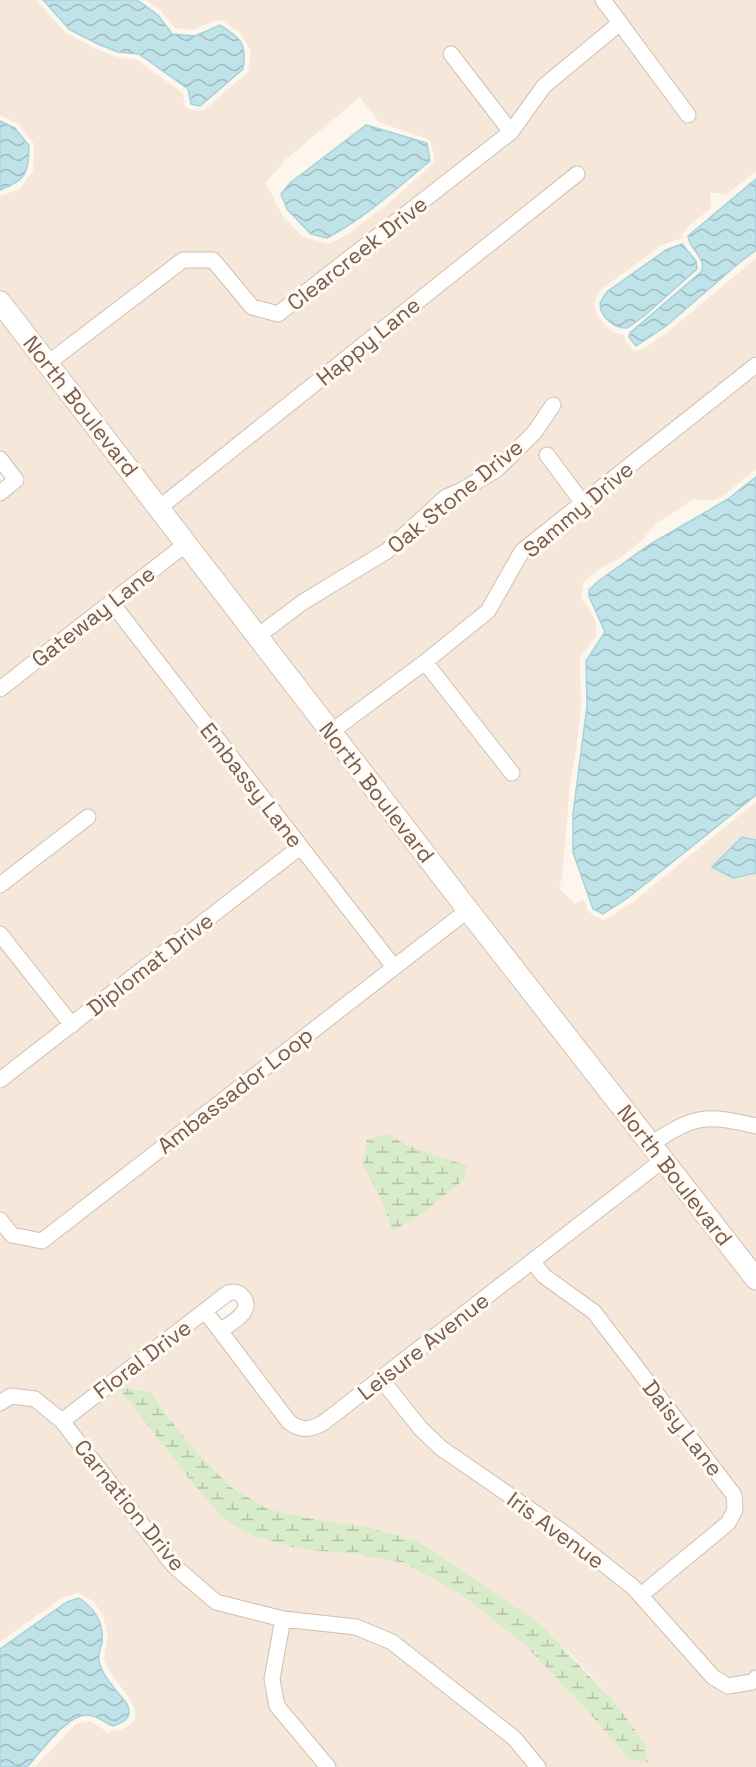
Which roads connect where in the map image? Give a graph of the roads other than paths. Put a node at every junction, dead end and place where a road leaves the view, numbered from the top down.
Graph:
1 (603, 0) edge
2 (621, 23) junction
3 (451, 54) dead end
4 (688, 115) dead end
5 (511, 132) junction
6 (577, 174) dead end
7 (0, 302) edge
8 (48, 363) junction
9 (756, 365) edge
10 (552, 405) dead end
11 (547, 455) dead end
12 (0, 459) edge
13 (0, 493) edge
14 (582, 502) junction
15 (159, 508) junction
16 (186, 544) junction
17 (111, 602) junction
18 (258, 636) junction
19 (424, 662) junction
20 (0, 689) edge
21 (331, 732) junction
22 (512, 773) dead end
23 (88, 817) dead end
24 (300, 847) junction
25 (0, 885) edge
26 (468, 910) junction
27 (0, 934) edge
28 (394, 967) junction
29 (72, 1024) junction
30 (0, 1080) edge
31 (756, 1126) edge
32 (657, 1152) junction
33 (0, 1220) edge
34 (532, 1261) junction
35 (756, 1279) edge
36 (205, 1311) junction
37 (220, 1331) junction
38 (381, 1379) junction
39 (0, 1403) edge
40 (62, 1421) junction
41 (640, 1595) junction
42 (283, 1618) junction
43 (756, 1678) edge
44 (328, 1767) edge
45 (538, 1767) edge

1 - 2 street
2 - 4 street
2 - 5 street, Clearcreek Drive
3 - 5 street
5 - 8 street, Clearcreek Drive
6 - 15 street, Happy Lane
7 - 8 street, North Boulevard
8 - 15 street, North Boulevard
9 - 14 street, Sammy Drive
10 - 18 street, Oak Stone Drive
11 - 14 street
12 - 13 street
14 - 19 street, Sammy Drive
15 - 16 street, North Boulevard
16 - 17 street, Gateway Lane
16 - 18 street, North Boulevard
17 - 20 street, Gateway Lane
17 - 24 street, Embassy Lane
18 - 21 street, North Boulevard
19 - 21 street, Sammy Drive
19 - 22 street
21 - 26 street, North Boulevard
23 - 25 street
24 - 28 street, Embassy Lane
24 - 29 street, Diplomat Drive
26 - 28 street, Ambassador Loop
26 - 32 street, North Boulevard
27 - 29 street
28 - 33 street, Ambassador Loop
29 - 30 street, Diplomat Drive
31 - 32 street, Leisure Avenue
32 - 34 street, Leisure Avenue
32 - 35 street, North Boulevard
34 - 38 street, Leisure Avenue
34 - 41 street, Daisy Lane
36 - 37 street, Leisure Avenue
36 - 37 street, Floral Drive
36 - 40 street, Floral Drive
37 - 38 street, Leisure Avenue
38 - 41 street, Iris Avenue
39 - 40 street
40 - 42 street, Carnation Drive
41 - 43 street, Iris Avenue
42 - 44 street
42 - 45 street, Carnation Drive

